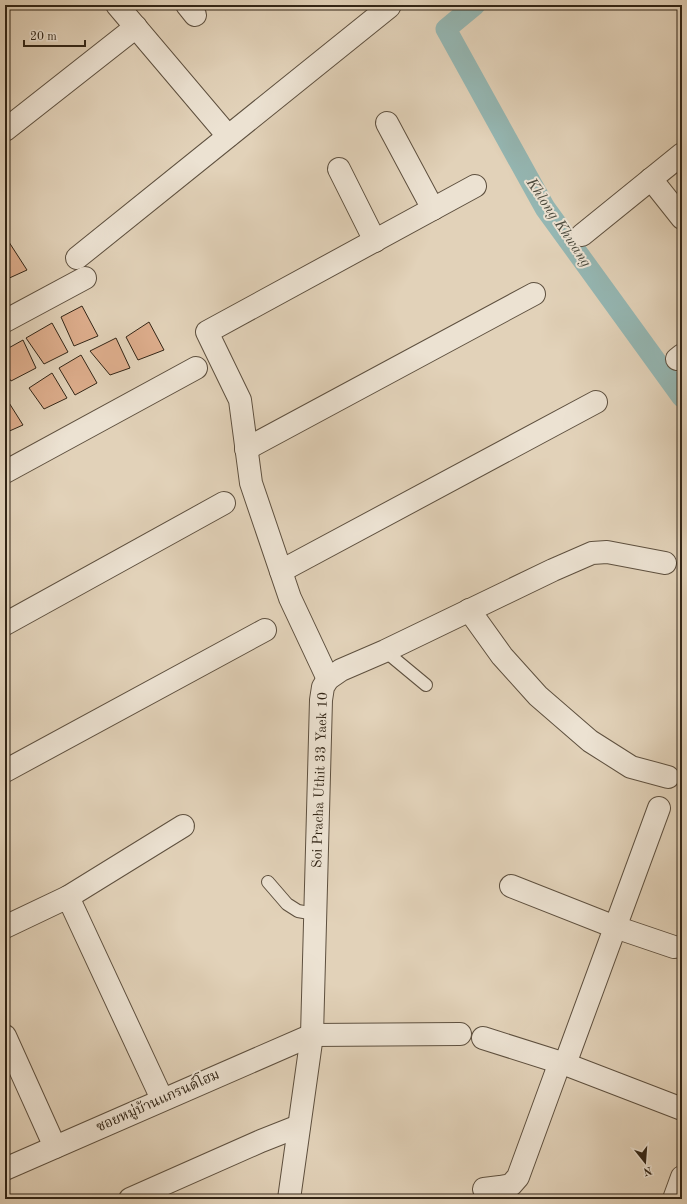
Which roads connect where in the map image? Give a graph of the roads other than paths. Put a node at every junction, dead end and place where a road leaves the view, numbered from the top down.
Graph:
1 (117, 5) edge
2 (390, 5) edge
3 (136, 27) junction
4 (387, 123) dead end
5 (5, 130) edge
6 (228, 136) junction
7 (682, 154) edge
8 (339, 169) dead end
9 (651, 179) junction
10 (475, 186) dead end
11 (432, 209) junction
12 (682, 218) edge
13 (582, 235) dead end
14 (375, 240) junction
15 (534, 294) dead end
16 (5, 322) edge
17 (196, 368) dead end
18 (596, 402) dead end
19 (246, 449) junction
20 (5, 472) edge
21 (224, 503) dead end
22 (665, 563) dead end
23 (281, 572) junction
24 (469, 610) junction
25 (5, 624) edge
26 (265, 630) dead end
27 (384, 651) junction
28 (328, 679) junction
29 (426, 685) dead end
30 (5, 771) edge
31 (668, 777) dead end
32 (659, 808) dead end
33 (184, 826) dead end
34 (268, 882) dead end
35 (511, 886) dead end
36 (68, 897) junction
37 (315, 914) junction
38 (5, 927) edge
39 (615, 927) junction
40 (674, 947) dead end
41 (460, 1034) dead end
42 (312, 1035) junction
43 (5, 1036) edge
44 (483, 1038) dead end
45 (563, 1063) junction
46 (162, 1099) junction
47 (682, 1109) edge
48 (299, 1126) junction
49 (55, 1146) junction
50 (5, 1169) edge
51 (682, 1177) edge
52 (484, 1189) dead end
53 (130, 1199) edge
54 (289, 1199) edge
55 (674, 1199) edge

1 - 3 street
2 - 6 street
3 - 5 street
3 - 6 street
4 - 11 street
6 - 16 street
7 - 9 street
8 - 14 street
9 - 12 street
9 - 13 street
10 - 11 street
11 - 14 street
14 - 19 street
15 - 19 street
17 - 20 street
18 - 23 street
19 - 23 street
21 - 25 street
22 - 24 street, Soi Pracha Uthit 33 Yaek 10
23 - 28 street
24 - 27 street, Soi Pracha Uthit 33 Yaek 10
24 - 31 street
26 - 30 street
27 - 28 street, Soi Pracha Uthit 33 Yaek 10
27 - 29 lane
28 - 37 street, Soi Pracha Uthit 33 Yaek 10
32 - 39 street
33 - 36 street
34 - 37 lane
35 - 39 street
36 - 38 street
36 - 46 street
37 - 42 street, Soi Pracha Uthit 33 Yaek 10
39 - 40 street
39 - 45 street
41 - 42 street
42 - 46 street, ซอยหมู่บ้านแกรนด์โฮม
42 - 48 street, Soi Pracha Uthit 33 Yaek 10
43 - 49 street
44 - 45 street
45 - 47 street
45 - 52 street
46 - 49 street, ซอยหมู่บ้านแกรนด์โฮม
48 - 53 street
48 - 54 street, Soi Pracha Uthit 33 Yaek 10
49 - 50 street, ซอยหมู่บ้านแกรนด์โฮม
51 - 55 street

